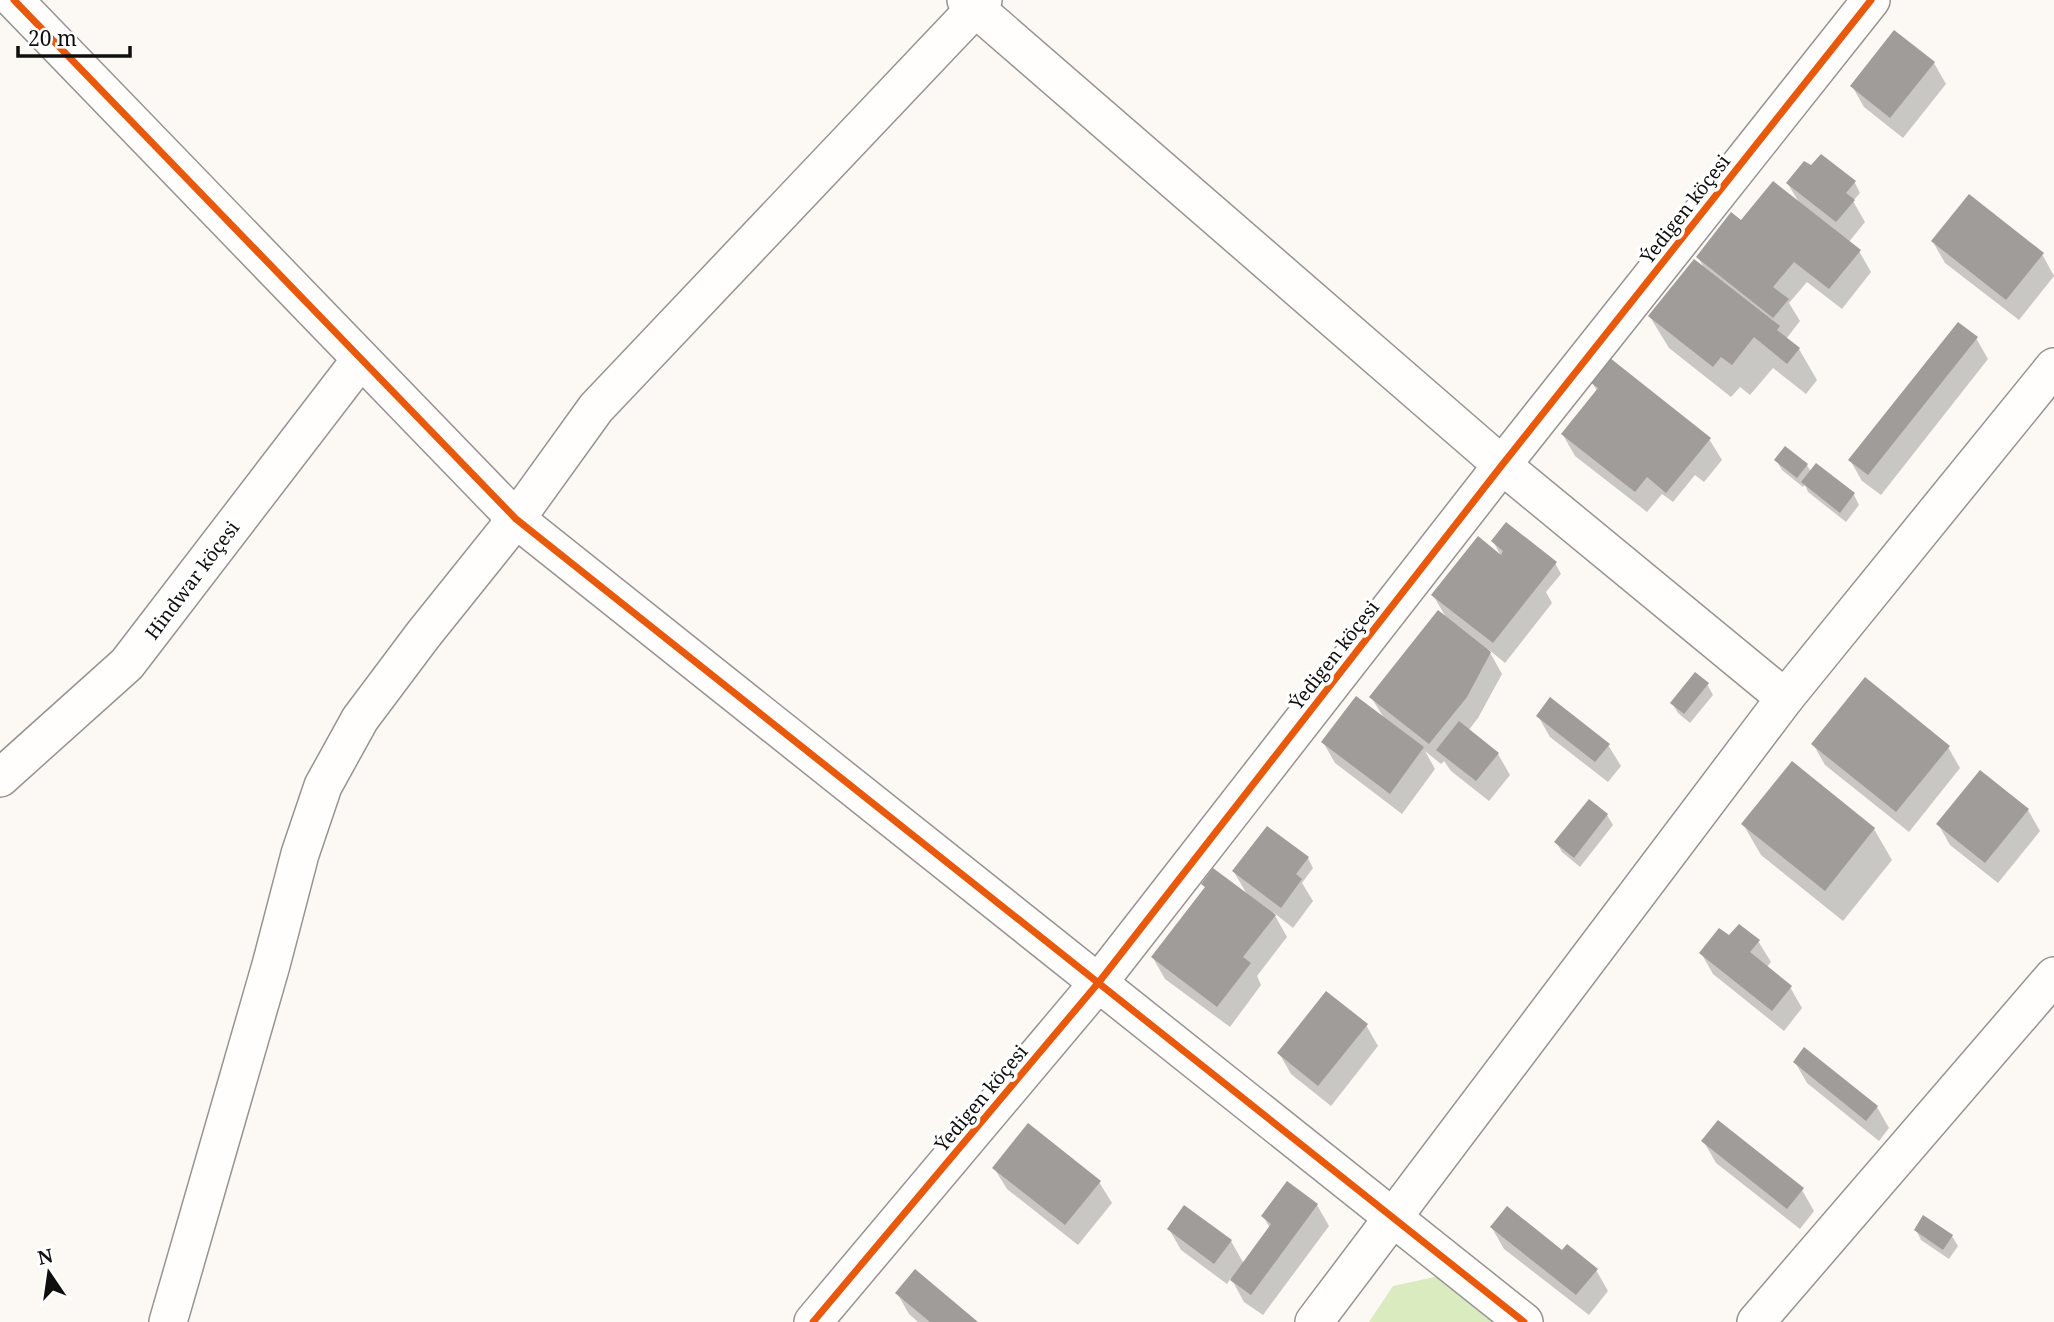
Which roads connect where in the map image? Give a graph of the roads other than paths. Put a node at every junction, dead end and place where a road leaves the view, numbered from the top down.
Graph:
1 (14, 0) edge
2 (1871, 0) edge
3 (975, 3) edge
4 (360, 359) junction
5 (2054, 367) edge
6 (1502, 465) junction
7 (516, 519) junction
8 (1785, 698) junction
9 (0, 778) edge
10 (2054, 976) edge
11 (1099, 982) junction
12 (1393, 1216) junction
13 (168, 1322) edge
14 (813, 1322) edge
15 (1314, 1322) edge
16 (1524, 1322) edge
17 (1756, 1322) edge

1 - 4 street
2 - 6 street, Ýedigen köçesi
3 - 6 street
3 - 7 street
4 - 7 street
4 - 9 street, Hindwar köçesi
5 - 8 street
6 - 8 street
6 - 11 street, Ýedigen köçesi
7 - 11 street
7 - 13 street
8 - 12 street
10 - 17 street
11 - 12 street
11 - 14 street, Ýedigen köçesi
12 - 15 street
12 - 16 street

